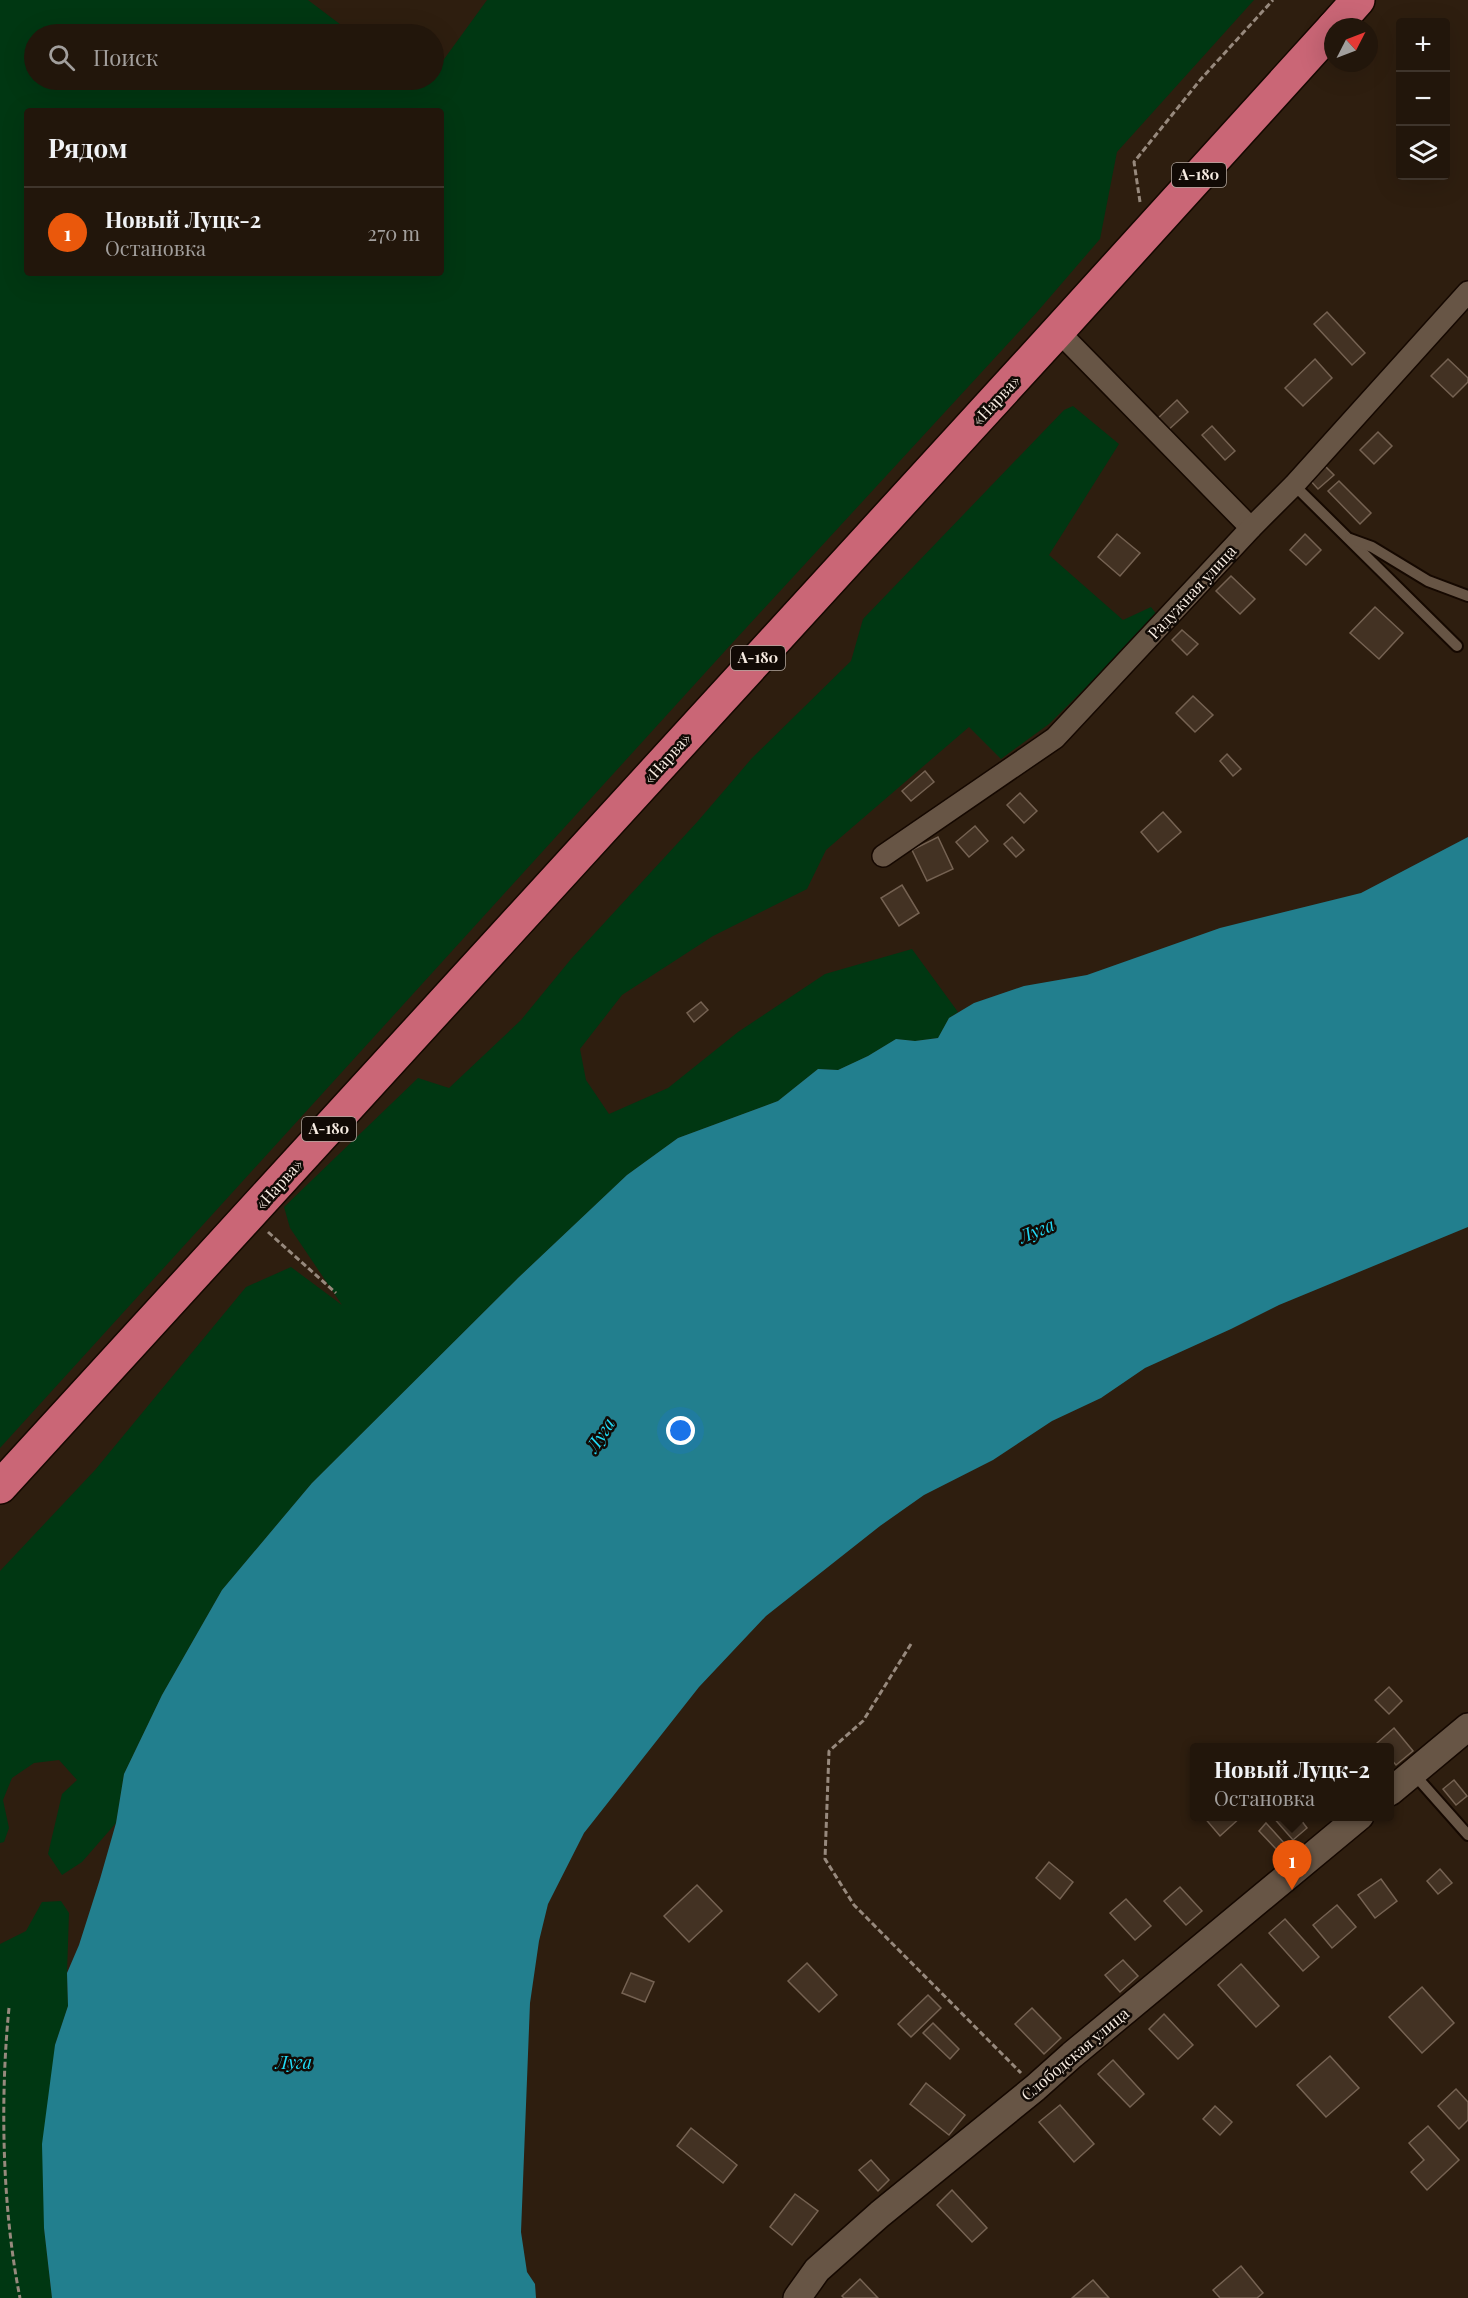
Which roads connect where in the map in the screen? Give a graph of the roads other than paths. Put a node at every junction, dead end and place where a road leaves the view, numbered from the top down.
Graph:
1 (1358, 0) edge
2 (1341, 18) edge
3 (1324, 37) edge
4 (1468, 291) edge
5 (1058, 331) junction
6 (1294, 485) junction
7 (1251, 528) junction
8 (1345, 537) junction
9 (1468, 596) edge
10 (1457, 646) dead end
11 (883, 856) dead end
12 (0, 1487) edge
13 (1468, 1727) edge
14 (1412, 1773) junction
15 (1394, 1788) edge
16 (1354, 1821) edge
17 (1468, 1836) edge
18 (797, 2298) edge

1 - 2 highway, «Нарва» / А-180
3 - 5 highway, «Нарва» / А-180
4 - 6 street, Радужная улица
5 - 7 street
5 - 12 highway, «Нарва» / А-180
6 - 7 street, Радужная улица
6 - 8 lane
7 - 11 street, Радужная улица
8 - 9 lane
8 - 10 lane
13 - 14 street
14 - 15 street
14 - 17 lane
16 - 18 street, Слободская улица

